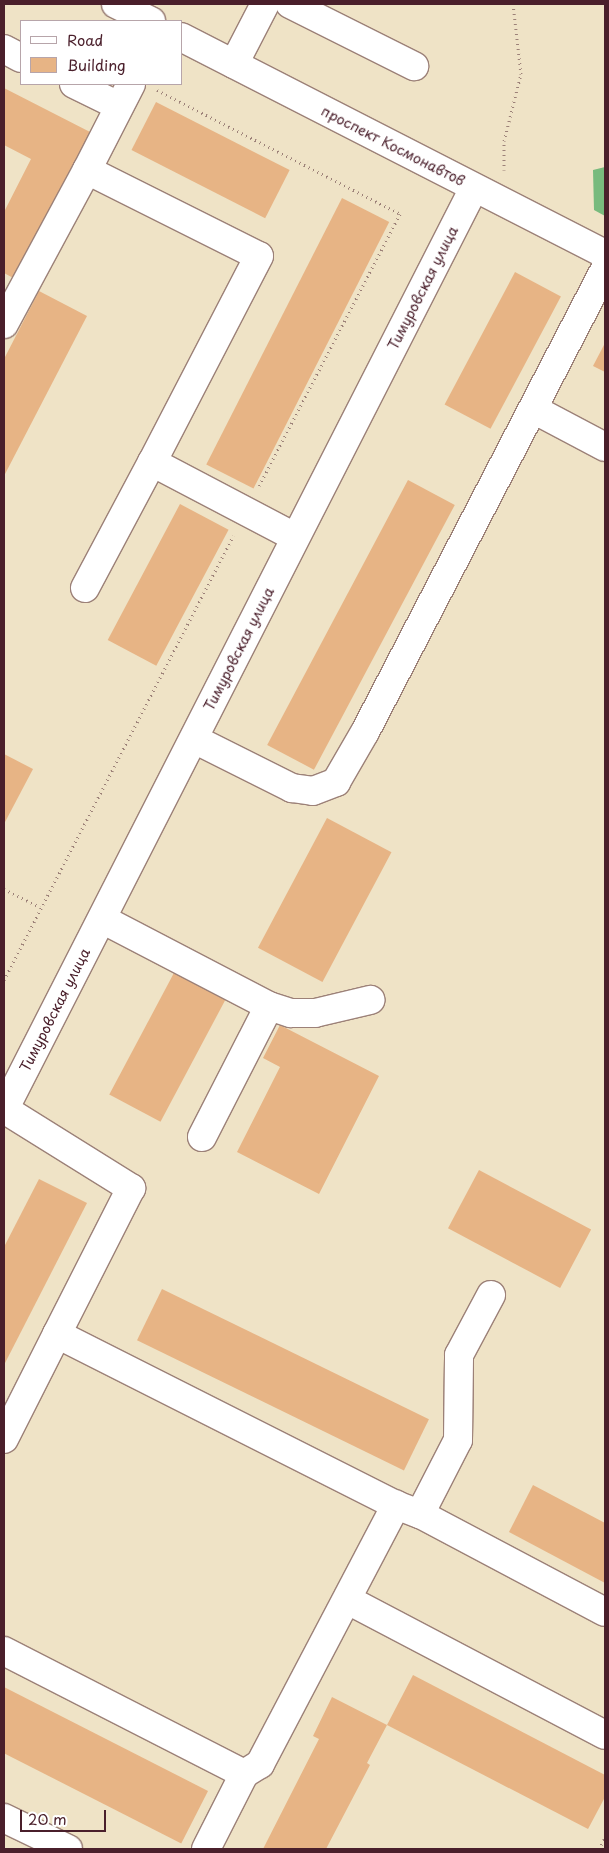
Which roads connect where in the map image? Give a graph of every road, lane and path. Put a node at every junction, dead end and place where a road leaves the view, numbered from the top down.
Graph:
1 (116, 4) edge
2 (265, 4) edge
3 (290, 4) edge
4 (512, 4) edge
5 (149, 20) edge
6 (182, 38) edge
7 (4, 49) edge
8 (20, 57) edge
9 (234, 64) junction
10 (414, 66) dead end
11 (81, 85) edge
12 (135, 93) edge
13 (87, 170) junction
14 (474, 188) junction
15 (505, 203) junction
16 (605, 254) edge
17 (605, 269) edge
18 (4, 324) edge
19 (533, 409) junction
20 (605, 446) edge
21 (152, 462) junction
22 (246, 512) junction
23 (295, 537) junction
24 (85, 588) dead end
25 (194, 739) junction
26 (4, 889) edge
27 (40, 907) junction
28 (102, 919) junction
29 (4, 980) edge
30 (370, 1000) dead end
31 (269, 1006) junction
32 (4, 1110) edge
33 (202, 1137) dead end
34 (491, 1295) dead end
35 (57, 1334) junction
36 (4, 1439) edge
37 (408, 1510) junction
38 (348, 1600) junction
39 (605, 1612) edge
40 (4, 1651) edge
41 (605, 1735) edge
42 (244, 1774) junction
43 (4, 1818) edge
44 (605, 1837) edge
45 (68, 1849) edge
46 (206, 1849) edge
47 (599, 1849) edge

1 - 5 street
2 - 9 street
3 - 10 street
4 - 15 path
6 - 9 street, проспект Космонавтов
7 - 8 street
9 - 14 street, проспект Космонавтов
11 - 12 street
12 - 13 street
12 - 22 path
13 - 18 street
13 - 21 street
14 - 15 street, проспект Космонавтов
14 - 23 street, Тимуровская улица
15 - 16 street, проспект Космонавтов
17 - 19 street
19 - 20 street
19 - 25 street
21 - 22 street
21 - 24 street
22 - 23 street
22 - 27 path
23 - 25 street, Тимуровская улица
25 - 28 street, Тимуровская улица
26 - 27 path
27 - 29 path
28 - 31 street
28 - 32 street, Тимуровская улица
30 - 31 street
31 - 33 street
32 - 35 street
34 - 37 street
35 - 36 street
35 - 37 street
37 - 38 street
37 - 39 street
38 - 41 street
38 - 42 street
40 - 42 street
42 - 46 street
43 - 45 street
44 - 47 path

